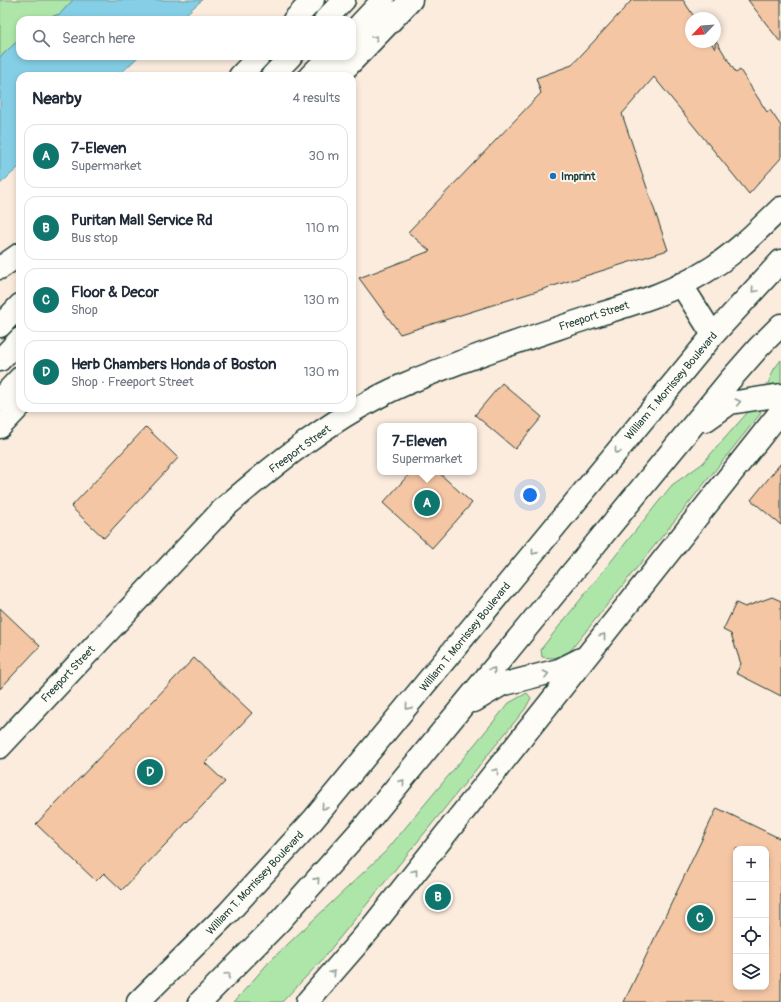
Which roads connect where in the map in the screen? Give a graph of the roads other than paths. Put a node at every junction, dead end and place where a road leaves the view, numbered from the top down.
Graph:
1 (313, 0) edge
2 (344, 0) edge
3 (383, 0) edge
4 (411, 0) edge
5 (298, 16) edge
6 (329, 16) edge
7 (356, 28) edge
8 (356, 57) edge
9 (255, 60) edge
10 (287, 60) edge
11 (326, 60) edge
12 (353, 60) edge
13 (244, 72) edge
14 (276, 72) edge
15 (314, 72) edge
16 (342, 72) edge
17 (781, 208) edge
18 (16, 257) edge
19 (781, 261) edge
20 (0, 268) edge
21 (681, 284) junction
22 (16, 310) edge
23 (781, 325) edge
24 (0, 326) edge
25 (713, 335) junction
26 (16, 343) edge
27 (0, 360) edge
28 (16, 382) edge
29 (781, 395) edge
30 (0, 399) edge
31 (16, 410) edge
32 (356, 411) edge
33 (781, 411) edge
34 (355, 412) edge
35 (0, 427) edge
36 (674, 449) junction
37 (589, 654) junction
38 (451, 721) junction
39 (0, 747) edge
40 (138, 1002) edge
41 (200, 1002) edge
42 (307, 1002) edge

1 - 5 main road
2 - 6 main road
3 - 7 main road
8 -> 4 main road
9 - 13 main road
10 - 14 main road
11 - 15 main road
16 -> 12 main road
17 - 21 main road, Freeport Street
18 - 20 main road
19 -> 25 main road, William T. Morrissey Boulevard
21 - 25 main road
21 - 32 main road, Freeport Street
22 - 24 main road
23 - 36 main road
25 -> 40 main road, William T. Morrissey Boulevard
26 - 27 main road
28 - 30 main road
36 -> 29 main road
31 - 35 main road
37 -> 33 main road
34 - 39 main road, Freeport Street
38 -> 36 main road
38 -> 37 main road
42 -> 37 main road
41 -> 38 main road

